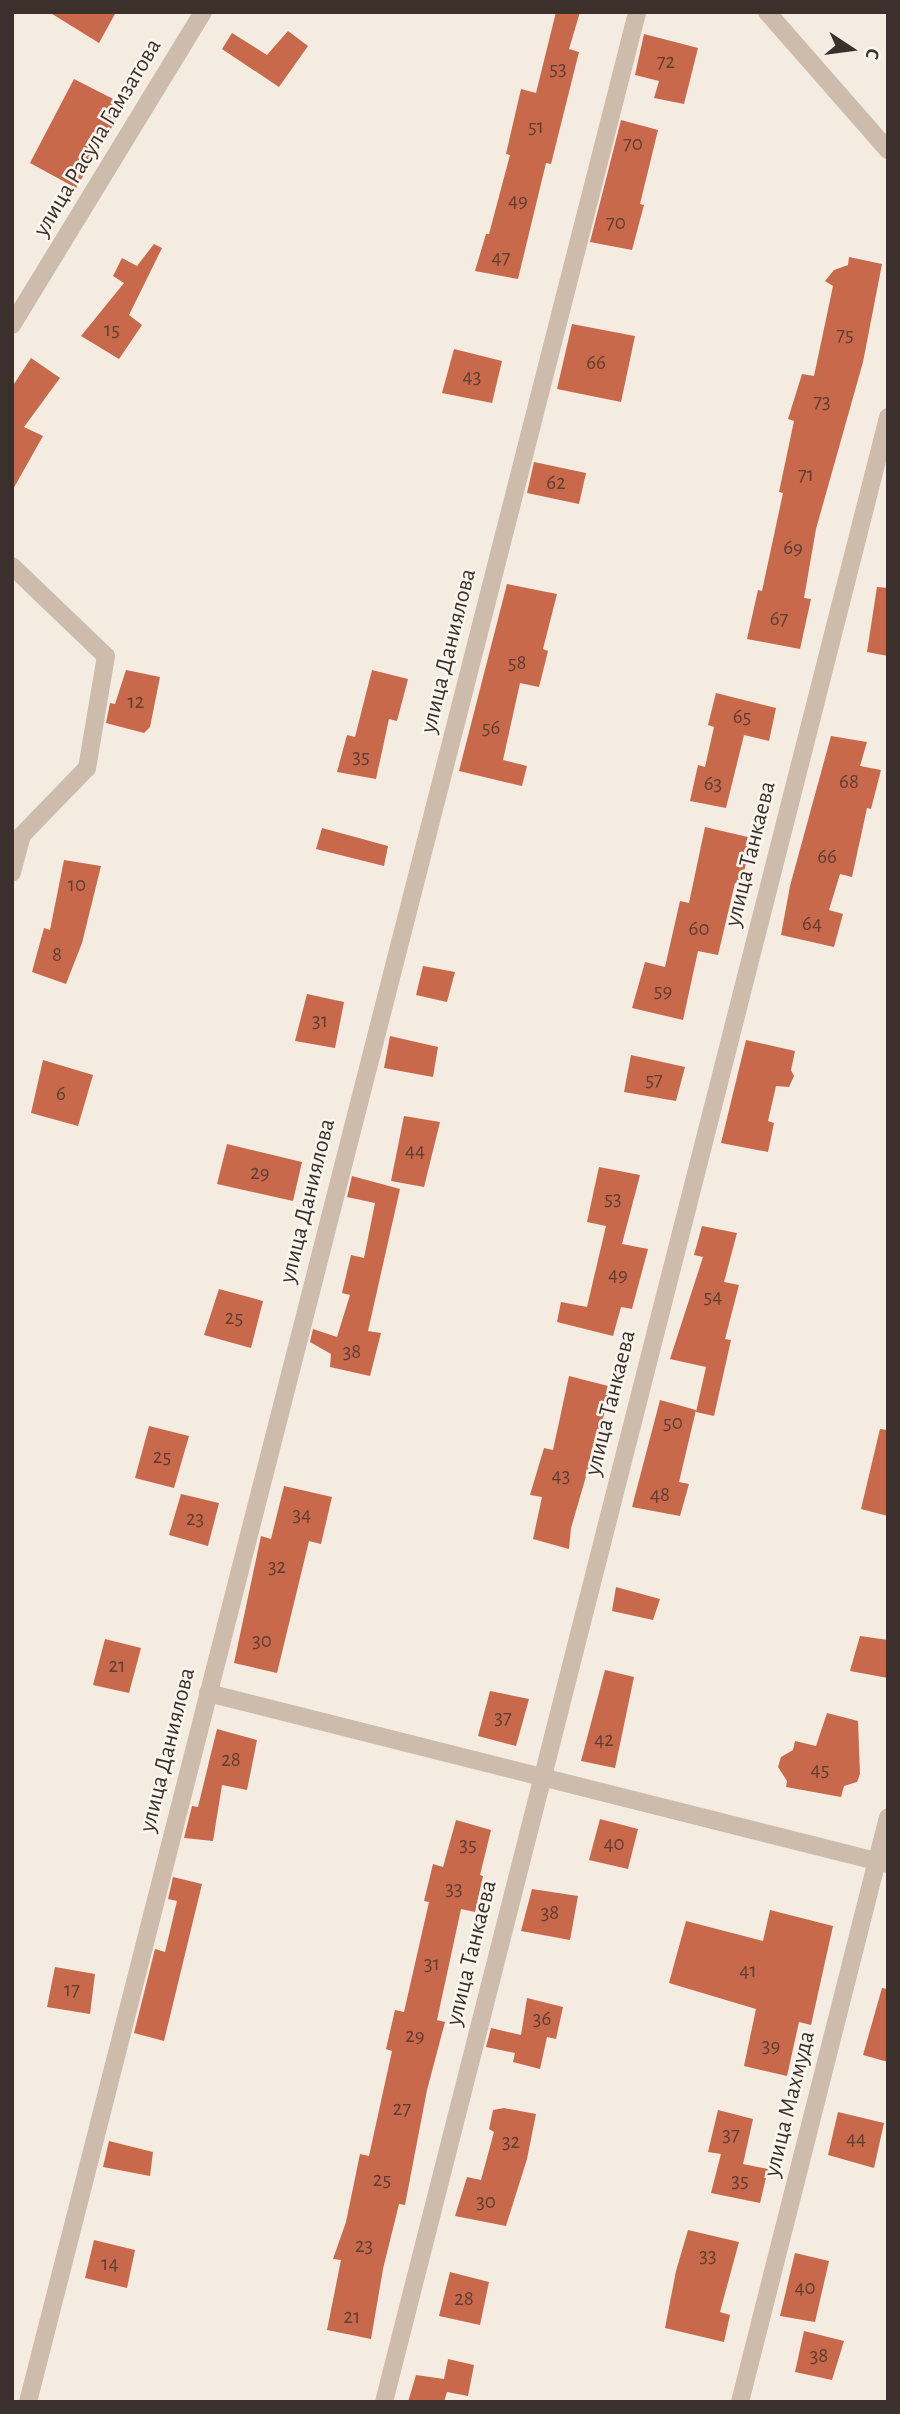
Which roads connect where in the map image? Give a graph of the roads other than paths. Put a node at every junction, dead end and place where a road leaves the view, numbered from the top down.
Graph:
1 (203, 12) edge
2 (637, 12) edge
3 (767, 12) edge
4 (888, 150) edge
5 (12, 325) edge
6 (888, 417) edge
7 (12, 566) edge
8 (12, 873) edge
9 (208, 1693) junction
10 (541, 1777) junction
11 (888, 1817) edge
12 (882, 1863) edge
13 (28, 2402) edge
14 (384, 2402) edge
15 (740, 2402) edge

1 - 5 street, улица Расула Гамзатова
2 - 9 street, улица Даниялова
3 - 4 street
6 - 10 street, улица Танкаева
7 - 8 street
9 - 10 street
9 - 13 street, улица Даниялова
10 - 12 street
10 - 14 street, улица Танкаева
11 - 12 street, улица Махмуда
12 - 15 street, улица Махмуда

